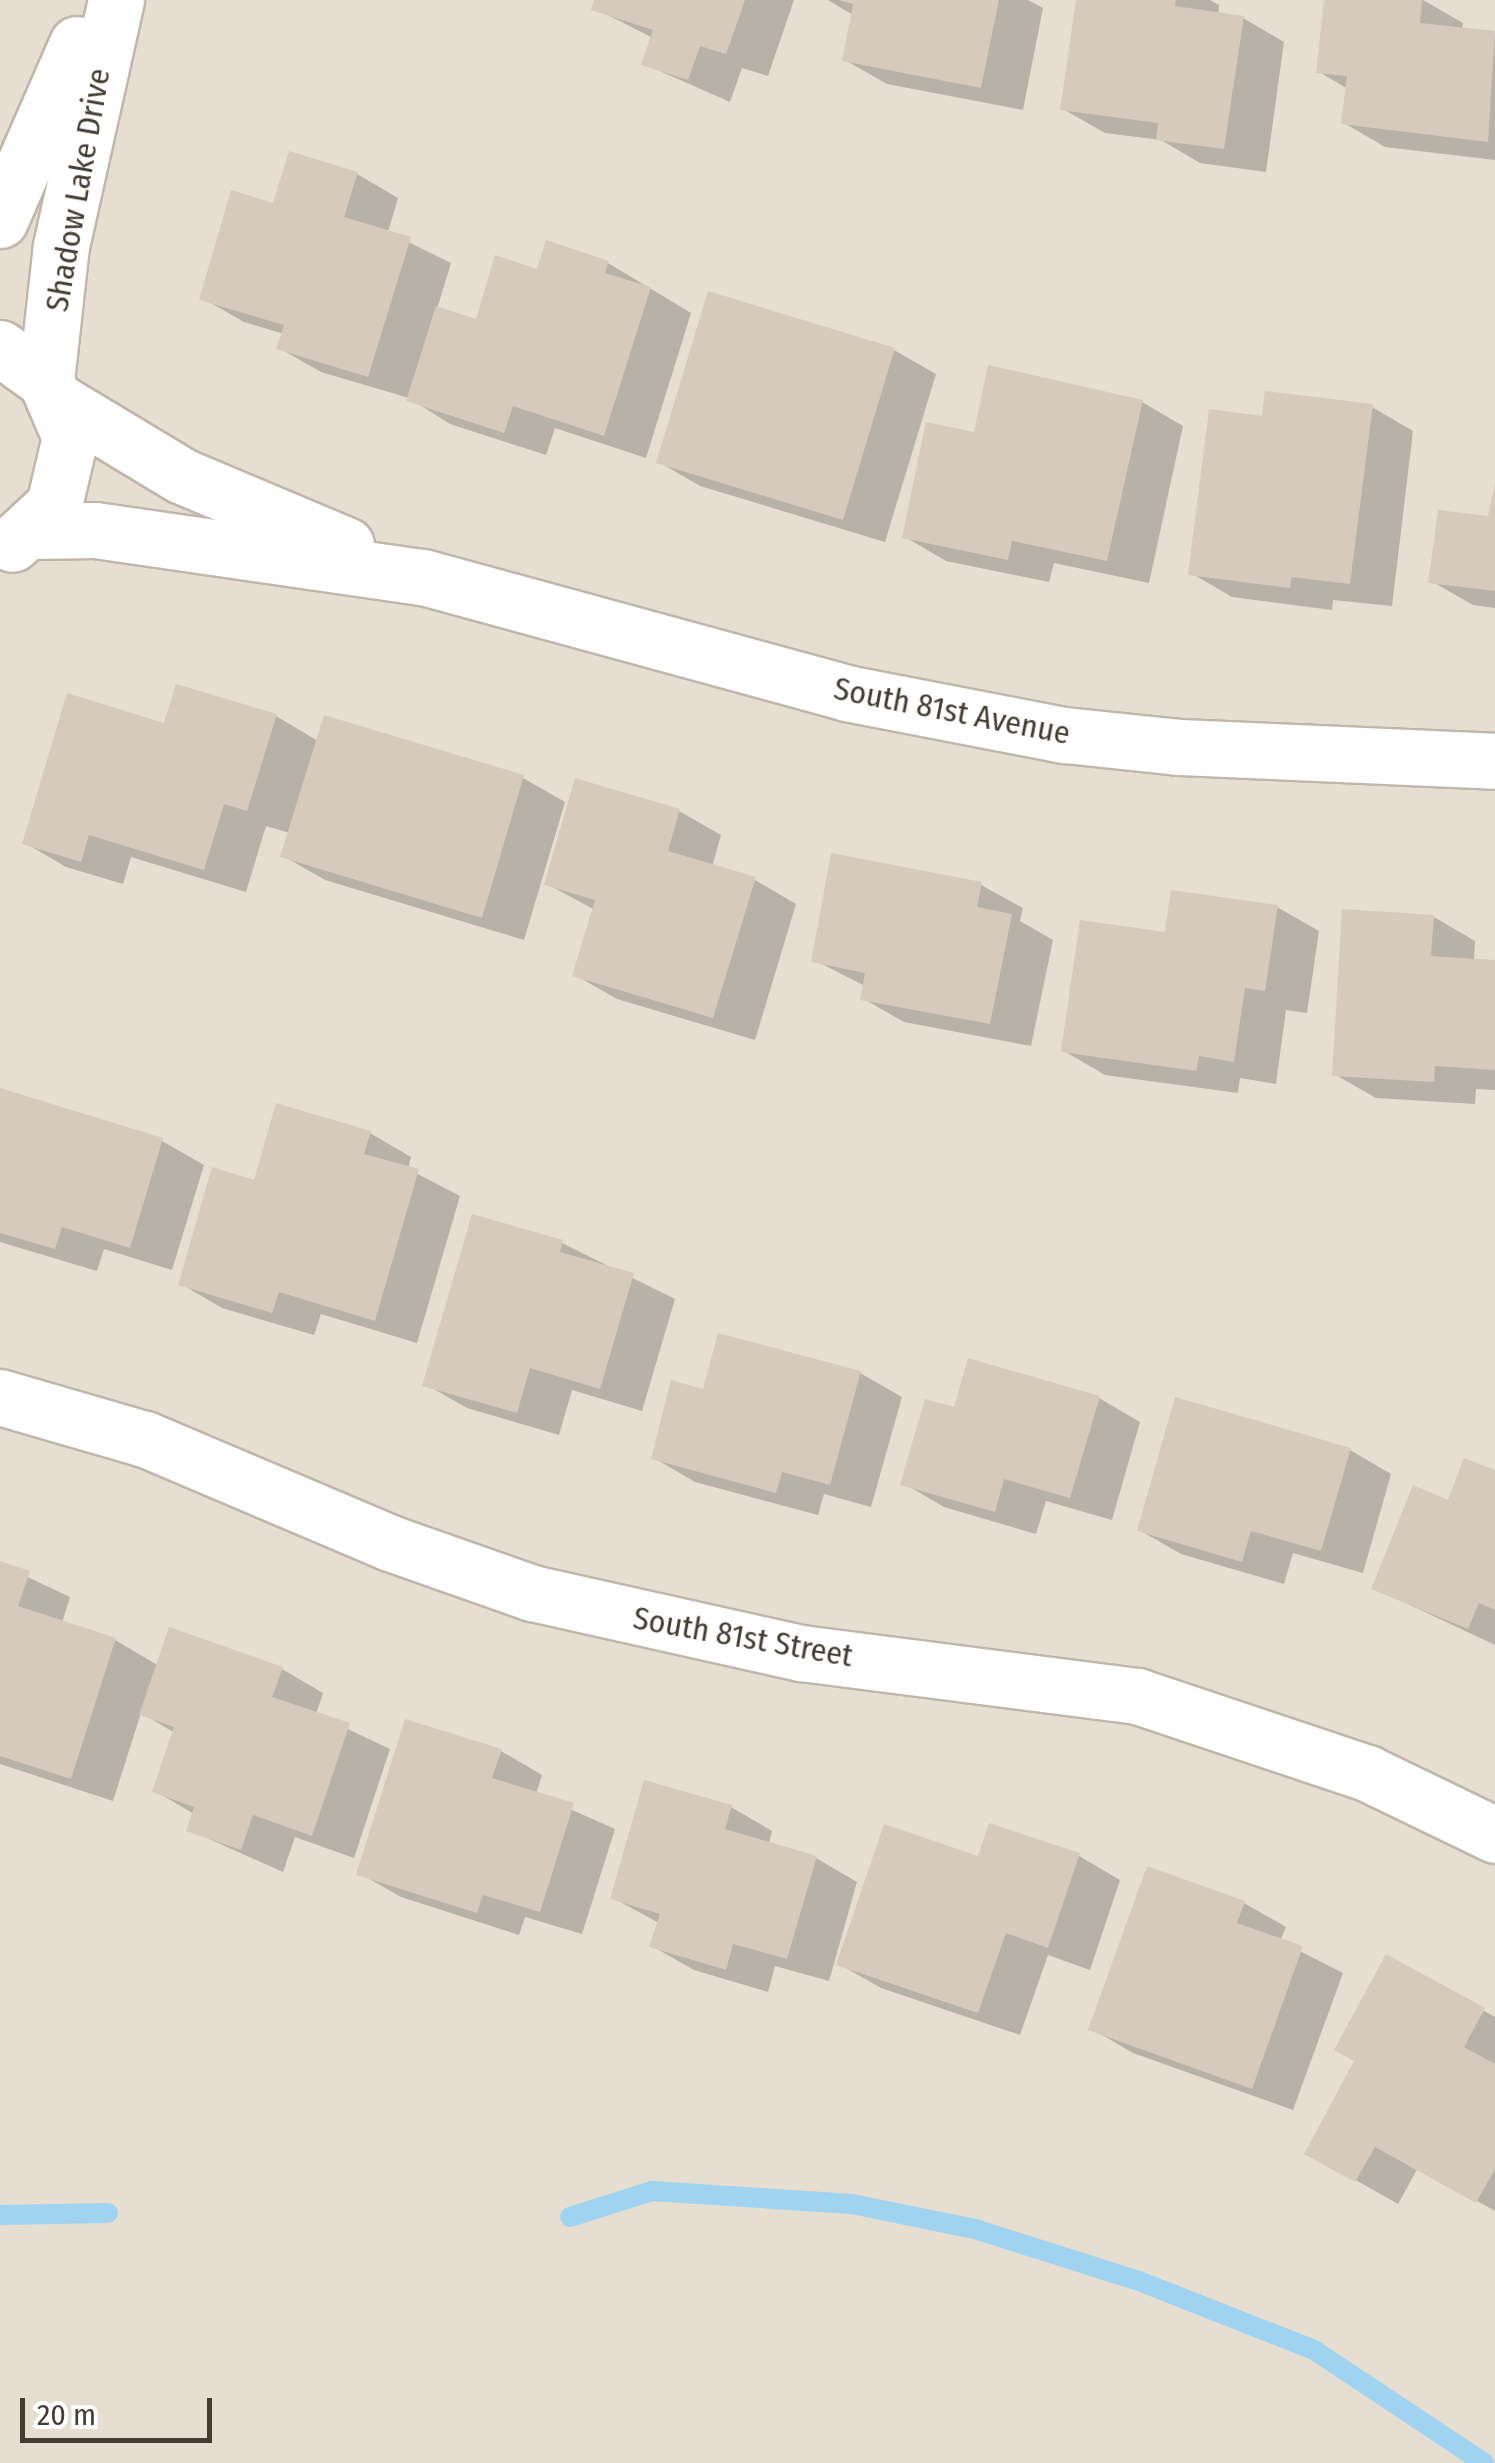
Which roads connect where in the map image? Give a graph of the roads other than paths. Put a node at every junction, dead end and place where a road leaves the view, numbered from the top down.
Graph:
1 (96, 0) edge
2 (116, 0) edge
3 (0, 220) edge
4 (0, 348) edge
5 (54, 392) junction
6 (16, 541) edge
7 (423, 577) junction
8 (1495, 761) edge
9 (0, 1398) edge
10 (1495, 1835) edge

1 - 3 street, Shadow Lake Drive
2 - 5 street, Shadow Lake Drive
4 - 5 street, South 81st Avenue
5 - 6 street, Shadow Lake Drive
5 - 7 street, South 81st Avenue
6 - 7 street, South 81st Avenue
7 - 8 street, South 81st Avenue
9 - 10 street, South 81st Street

